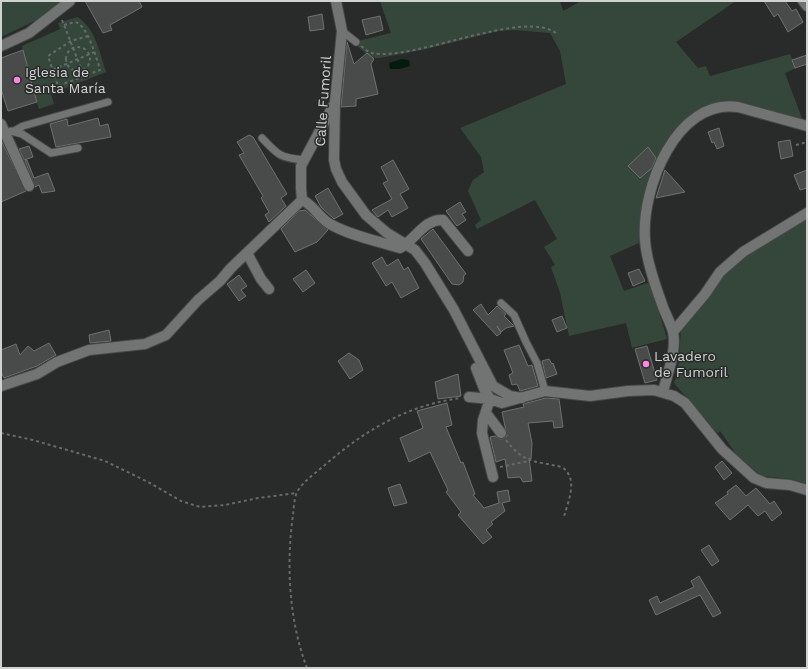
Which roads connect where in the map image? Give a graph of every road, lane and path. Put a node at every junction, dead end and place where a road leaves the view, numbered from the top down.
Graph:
1 (70, 1) edge
2 (336, 1) edge
3 (803, 1) edge
4 (807, 6) edge
5 (59, 11) junction
6 (64, 25) junction
7 (342, 31) junction
8 (557, 34) dead end
9 (88, 36) junction
10 (71, 42) junction
11 (356, 42) joint
12 (1, 46) edge
13 (74, 48) junction
14 (95, 52) junction
15 (89, 55) junction
16 (78, 59) junction
17 (67, 64) junction
18 (52, 69) junction
19 (82, 70) junction
20 (42, 74) dead end
21 (84, 76) junction
22 (108, 102) dead end
23 (335, 102) junction
24 (807, 126) edge
25 (7, 129) edge
26 (262, 138) dead end
27 (807, 142) edge
28 (796, 145) dead end
29 (78, 148) dead end
30 (304, 160) junction
31 (29, 186) dead end
32 (302, 200) junction
33 (807, 213) edge
34 (407, 244) junction
35 (468, 251) dead end
36 (246, 253) junction
37 (269, 289) dead end
38 (501, 303) dead end
39 (673, 332) junction
40 (467, 336) junction
41 (1, 384) edge
42 (545, 391) junction
43 (663, 392) junction
44 (469, 397) joint
45 (522, 398) junction
46 (490, 399) junction
47 (486, 413) junction
48 (1, 433) edge
49 (501, 433) joint
50 (529, 461) junction
51 (492, 473) joint
52 (807, 490) edge
53 (297, 493) junction
54 (564, 517) dead end
55 (307, 668) edge

1 - 5 street
2 - 7 street, Calle Fumoril
3 - 4 street
5 - 6 path
5 - 12 street
6 - 9 path
6 - 10 path
7 - 11 lane
7 - 23 street, Calle Fumoril
8 - 11 path
9 - 10 path
9 - 14 path
10 - 13 path
10 - 18 path
13 - 15 path
13 - 16 path
13 - 17 path
14 - 15 path
14 - 21 path
15 - 16 path
15 - 19 path
16 - 17 path
16 - 19 path
17 - 18 path
17 - 19 path
18 - 20 path
18 - 21 path
19 - 21 path
22 - 25 lane
23 - 30 street
23 - 34 street, Calle Fumoril
24 - 39 street
25 - 29 lane
25 - 31 street
26 - 30 lane
27 - 28 path
30 - 32 street
32 - 34 street
32 - 36 street
33 - 39 street
34 - 35 street
34 - 40 street, Calle Fumoril
36 - 37 street
36 - 41 street
38 - 42 lane
39 - 43 street
40 - 45 street, Calle Fumoril
40 - 46 street, Calle Fumoril
42 - 43 street
42 - 45 street
43 - 52 street
44 - 46 street
44 - 53 path
45 - 46 street
46 - 47 street
47 - 49 street
47 - 51 street
48 - 53 path
49 - 50 path
50 - 51 path
50 - 54 path
53 - 55 path

